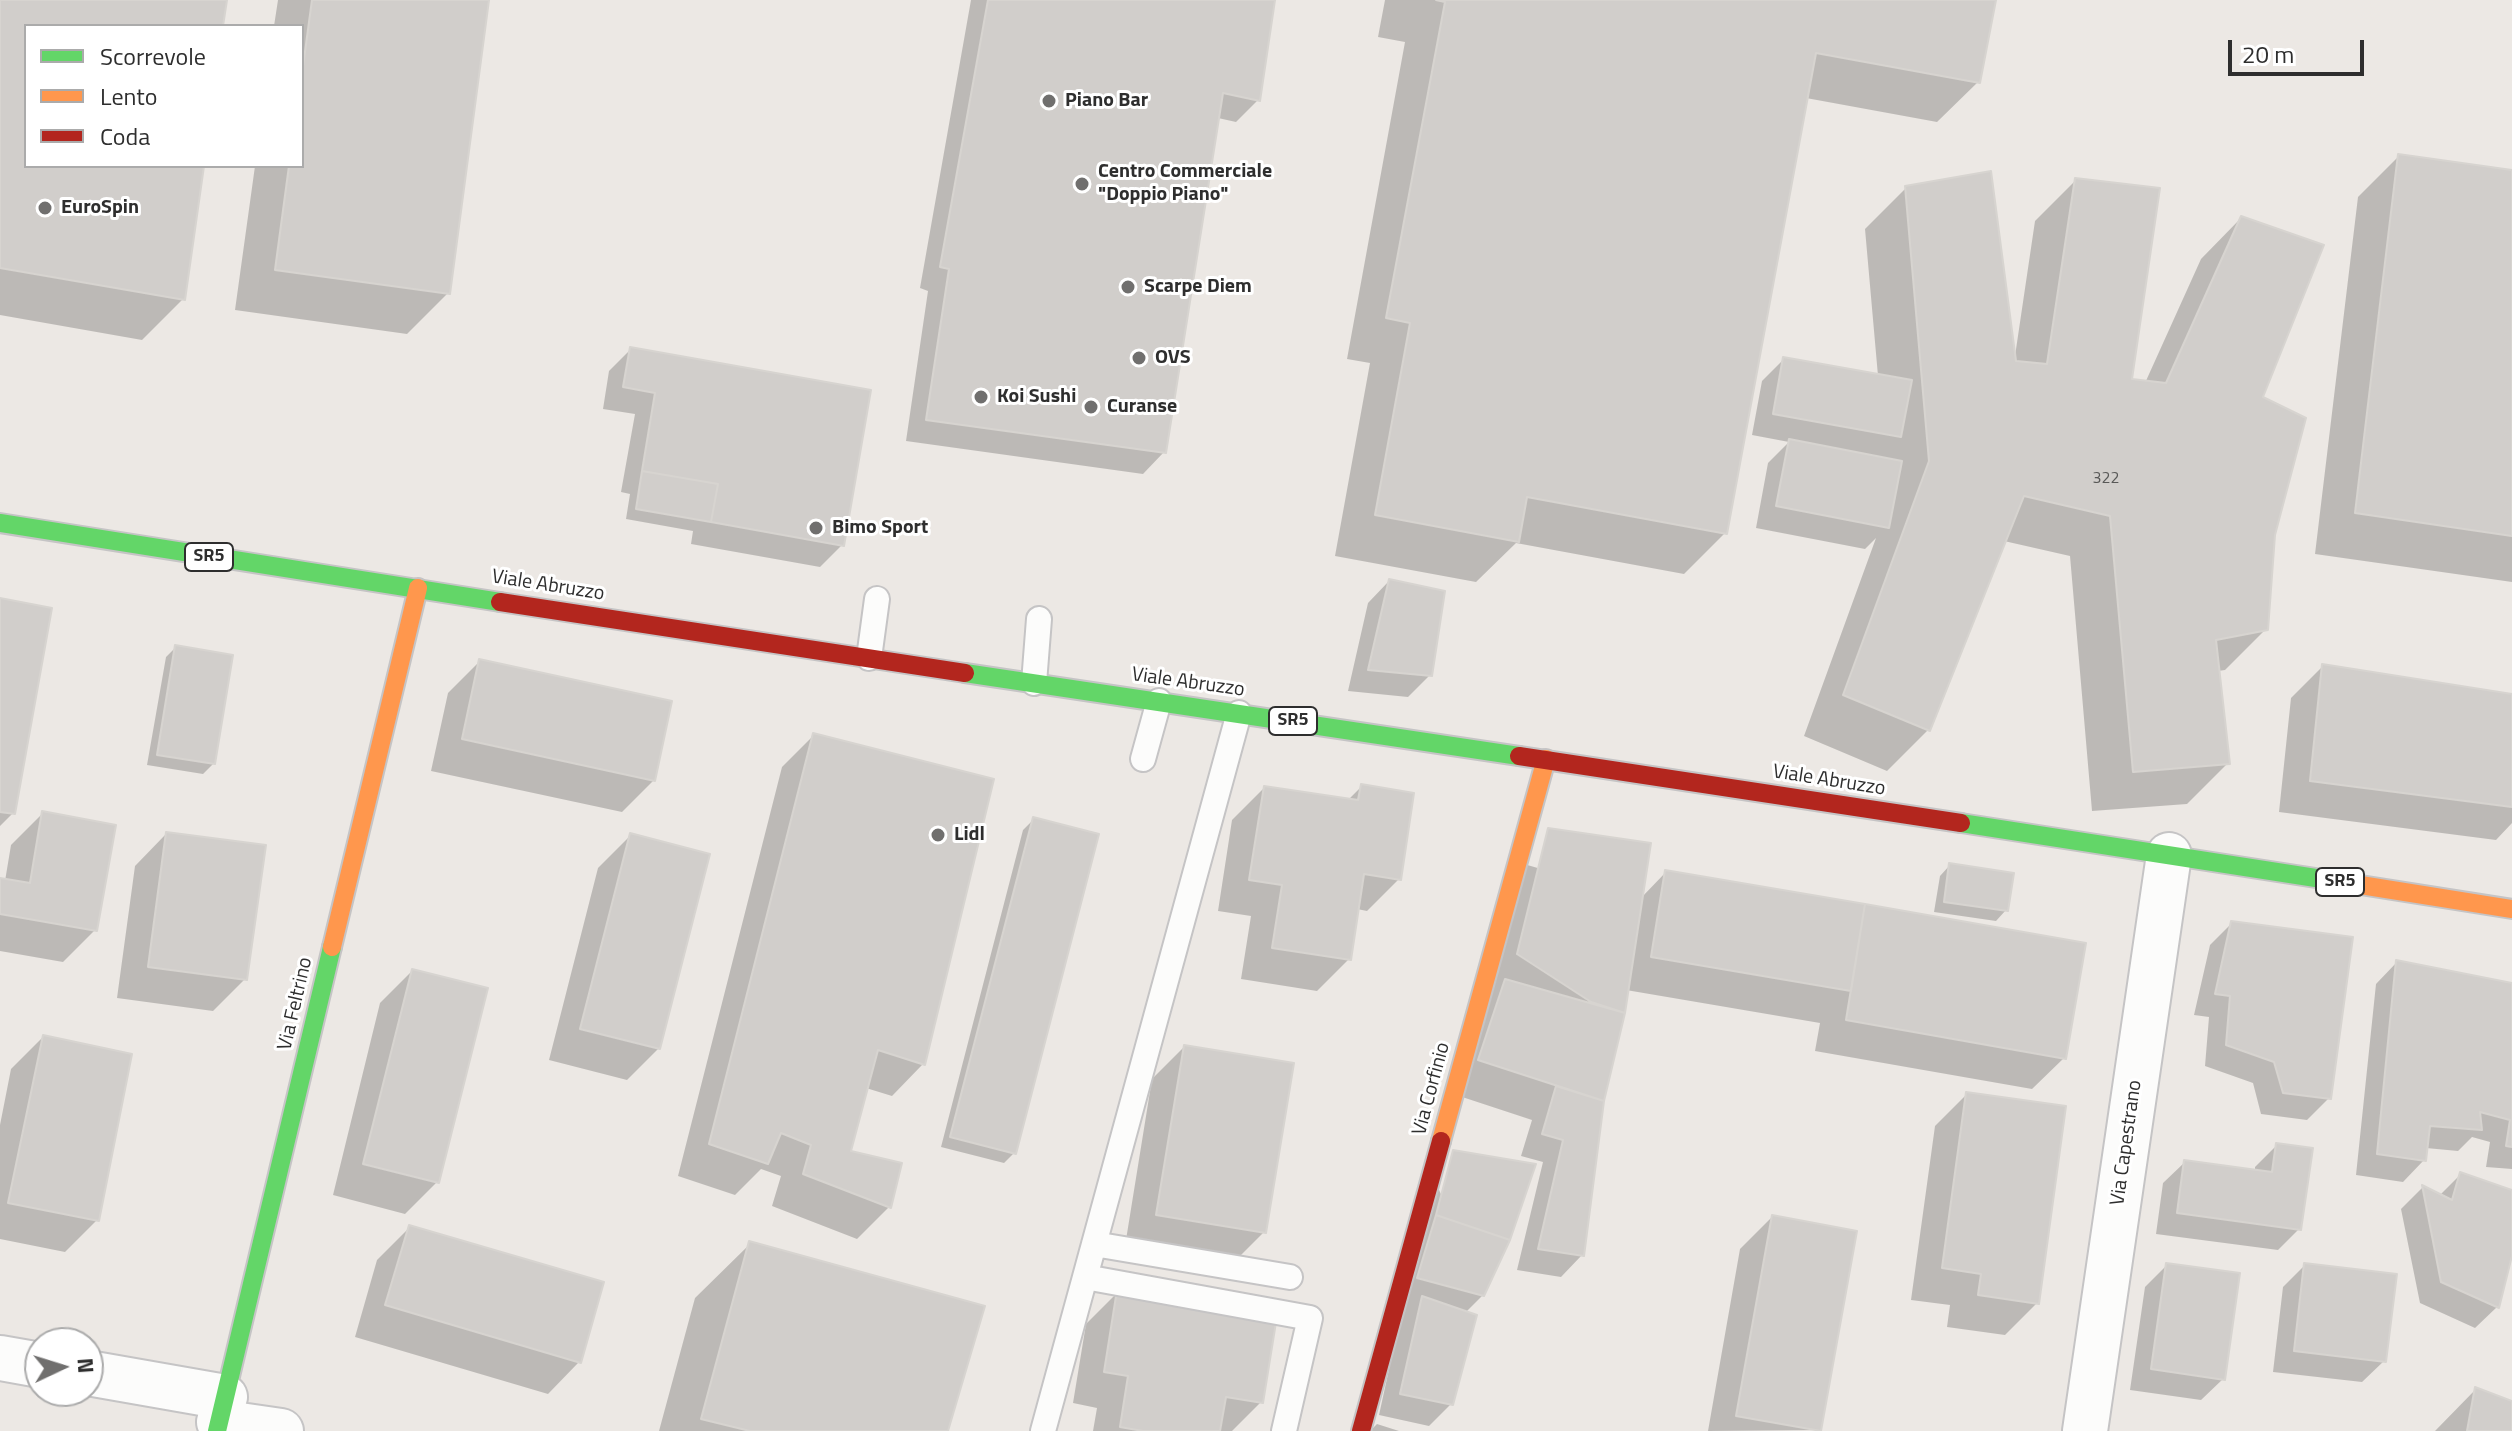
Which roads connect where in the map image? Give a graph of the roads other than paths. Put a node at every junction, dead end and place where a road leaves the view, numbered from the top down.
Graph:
1 (0, 523) edge
2 (418, 588) junction
3 (877, 599) dead end
4 (1039, 619) dead end
5 (869, 658) junction
6 (1034, 683) junction
7 (1159, 701) junction
8 (1239, 713) junction
9 (1143, 759) dead end
10 (1546, 759) junction
11 (2169, 855) junction
12 (2512, 909) edge
13 (1094, 1244) junction
14 (1085, 1277) junction
15 (1290, 1277) dead end
16 (0, 1358) edge
17 (24, 1362) edge
18 (104, 1378) edge
19 (220, 1417) edge
20 (281, 1431) edge
21 (1043, 1431) edge
22 (1284, 1431) edge
23 (1361, 1431) edge
24 (2085, 1431) edge

1 - 2 main road, Viale Abruzzo / SR5
2 - 5 main road, Viale Abruzzo / SR5
2 - 19 main road, Via Feltrino
3 - 5 lane
4 - 6 lane
5 - 6 main road, Viale Abruzzo / SR5
6 - 7 main road, Viale Abruzzo / SR5
7 - 8 main road, Viale Abruzzo / SR5
7 - 9 lane
8 - 10 main road, Viale Abruzzo / SR5
8 - 13 lane
10 - 11 main road, Viale Abruzzo / SR5
10 - 23 main road, Via Corfinio
11 - 12 main road, Viale Abruzzo / SR5
11 - 24 street, Via Capestrano
13 - 14 lane
13 - 15 lane
14 - 21 lane
14 - 22 lane
16 - 17 street
18 - 19 street
19 - 20 street

